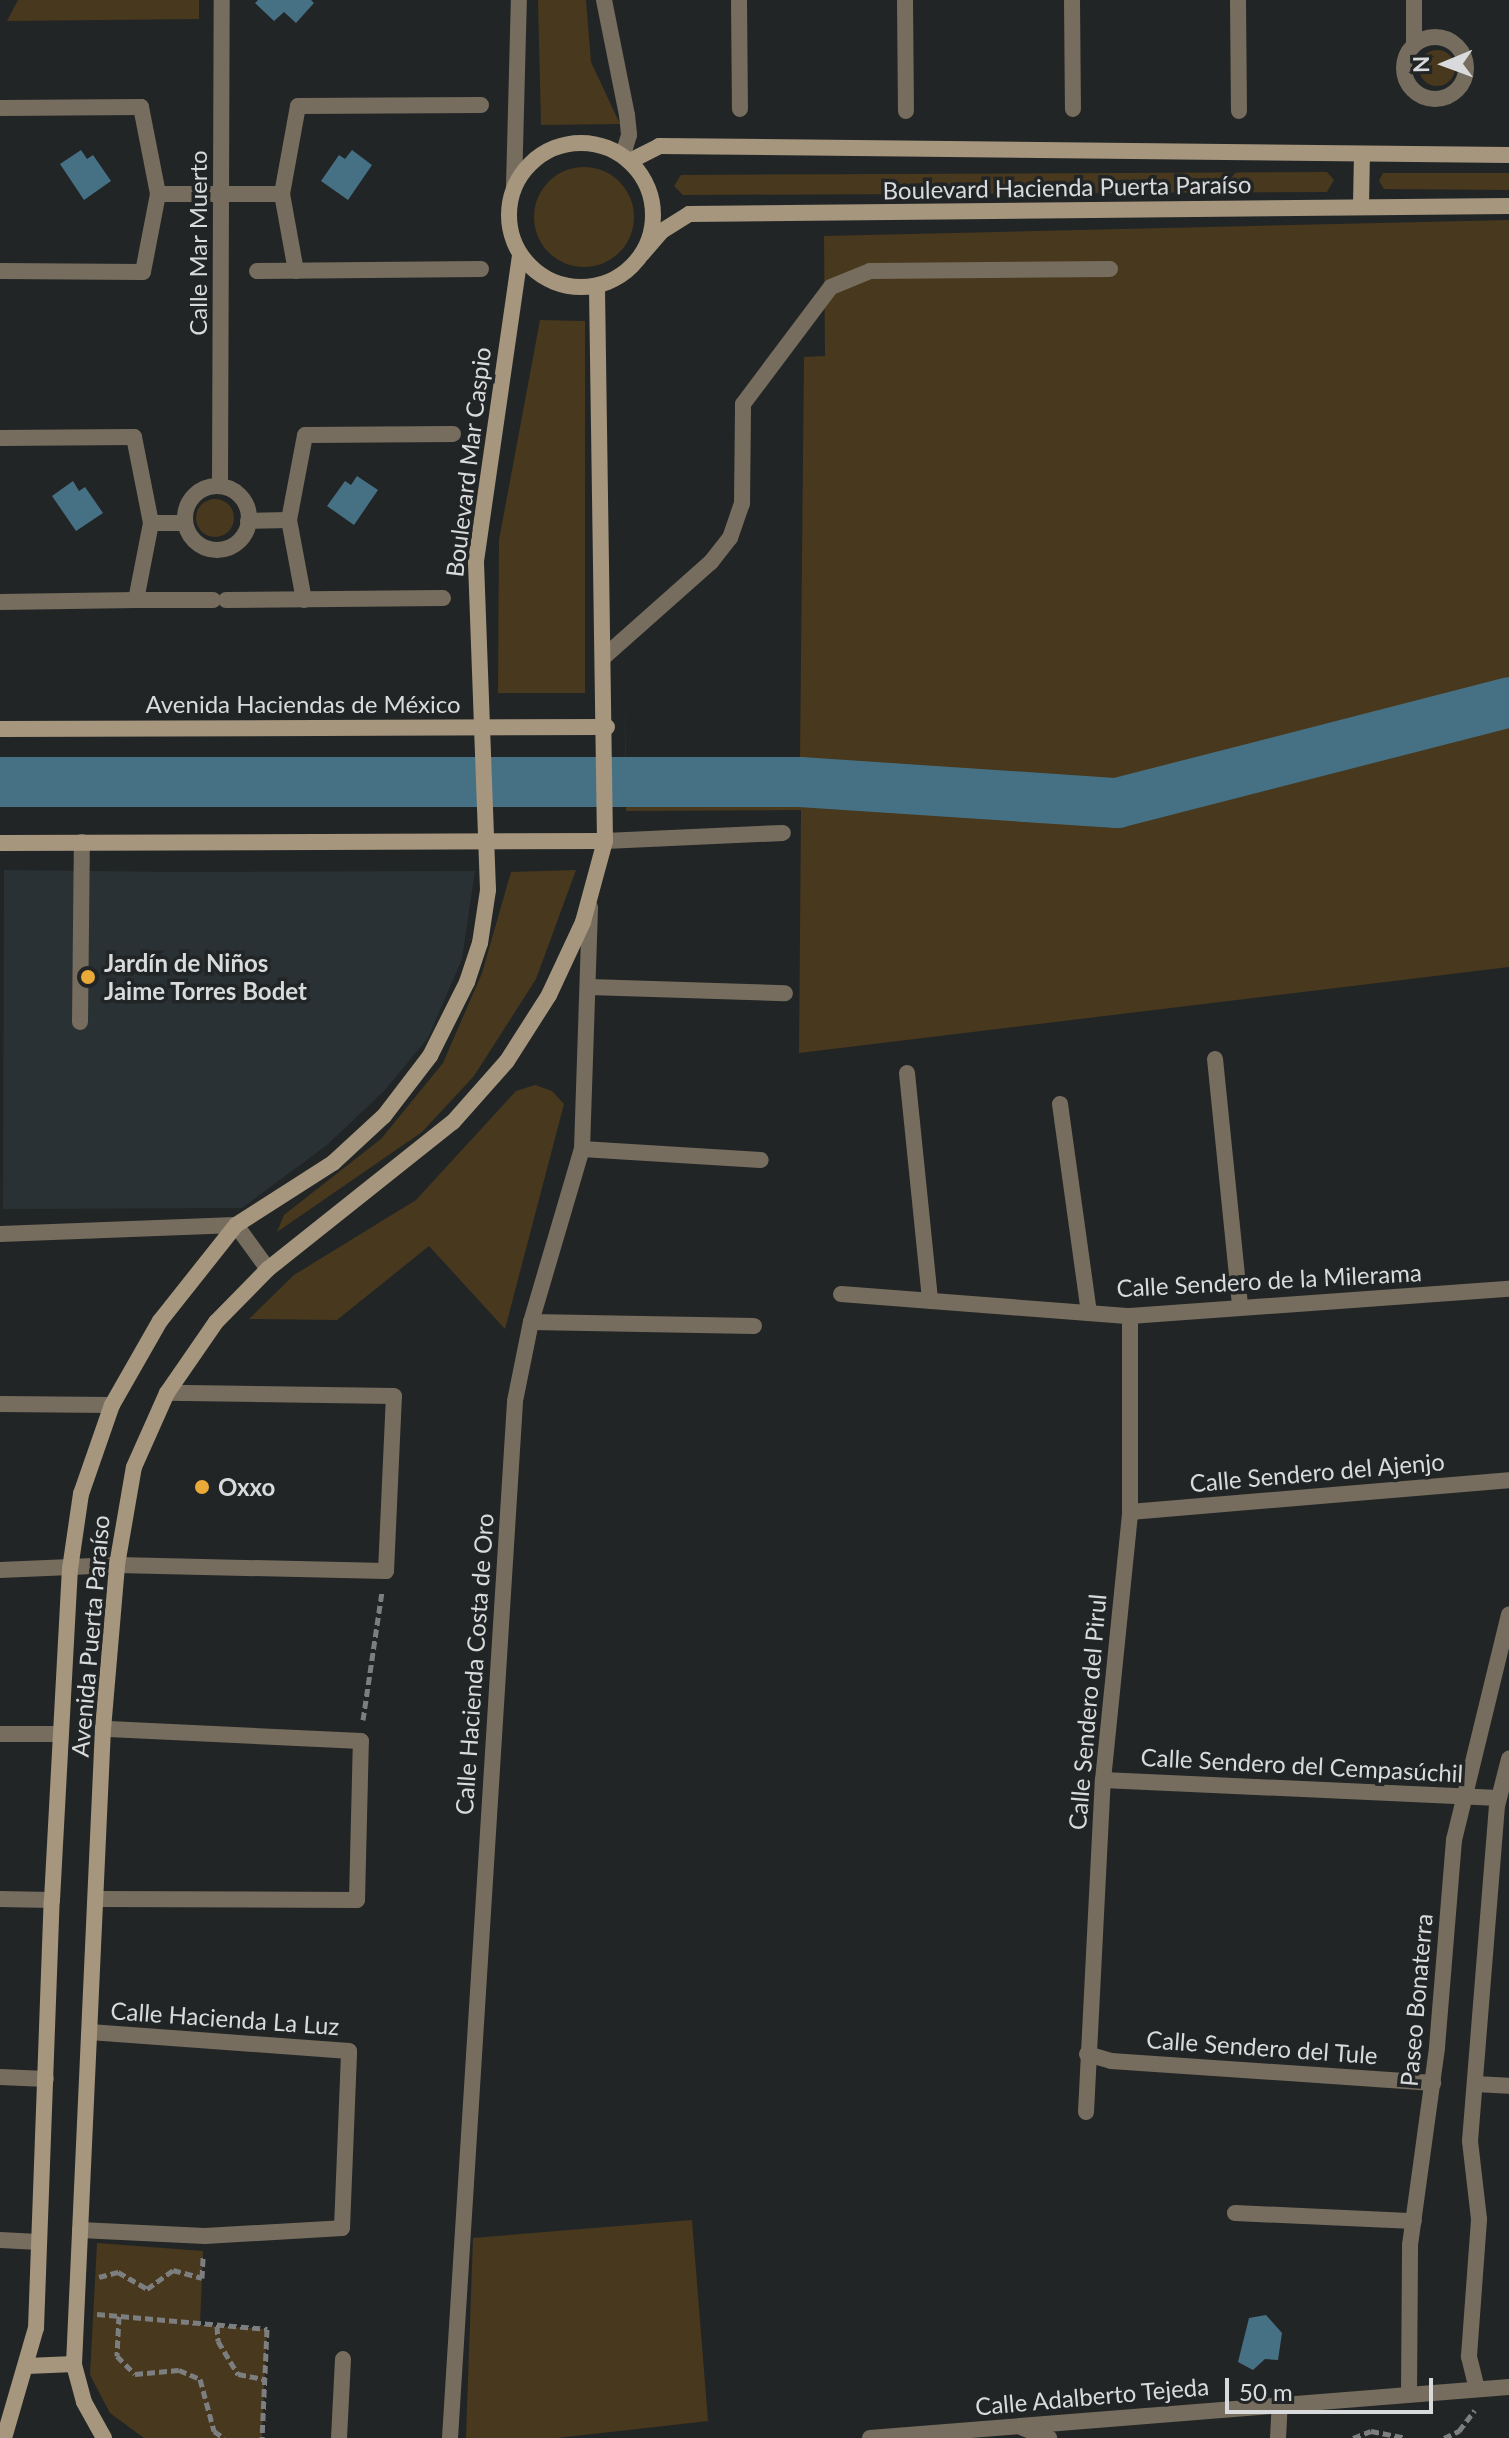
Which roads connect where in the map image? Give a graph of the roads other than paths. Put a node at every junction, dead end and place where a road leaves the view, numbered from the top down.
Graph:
1 (222, 0) edge
2 (519, 0) edge
3 (604, 0) edge
4 (739, 0) edge
5 (905, 0) edge
6 (1072, 0) edge
7 (1238, 0) edge
8 (1414, 0) edge
9 (1414, 44) dead end
10 (481, 105) dead end
11 (0, 108) edge
12 (740, 109) dead end
13 (1073, 109) dead end
14 (906, 111) dead end
15 (1239, 111) dead end
16 (1362, 154) junction
17 (1509, 155) edge
18 (627, 158) junction
19 (514, 186) junction
20 (158, 194) junction
21 (223, 194) junction
22 (282, 194) junction
23 (1361, 205) junction
24 (1509, 206) edge
25 (642, 254) junction
26 (520, 255) junction
27 (481, 269) dead end
28 (1110, 269) dead end
29 (0, 271) edge
30 (257, 271) dead end
31 (296, 271) junction
32 (597, 286) junction
33 (453, 434) dead end
34 (0, 438) edge
35 (220, 485) junction
36 (289, 520) junction
37 (248, 521) junction
38 (151, 523) junction
39 (185, 523) junction
40 (443, 598) dead end
41 (136, 600) junction
42 (304, 600) junction
43 (0, 602) edge
44 (605, 656) junction
45 (607, 727) junction
46 (482, 728) junction
47 (0, 729) edge
48 (486, 819) joint
49 (783, 833) dead end
50 (486, 841) junction
51 (605, 841) junction
52 (82, 842) junction
53 (0, 843) edge
54 (590, 902) junction
55 (589, 987) junction
56 (785, 993) dead end
57 (80, 1022) dead end
58 (1215, 1059) dead end
59 (907, 1073) dead end
60 (1060, 1104) dead end
61 (582, 1149) junction
62 (761, 1160) dead end
63 (236, 1225) junction
64 (0, 1234) edge
65 (268, 1269) junction
66 (1509, 1289) edge
67 (841, 1294) dead end
68 (930, 1301) junction
69 (1240, 1307) junction
70 (1089, 1313) junction
71 (1130, 1316) junction
72 (531, 1322) junction
73 (754, 1326) dead end
74 (167, 1393) junction
75 (0, 1404) edge
76 (112, 1405) junction
77 (1509, 1480) edge
78 (1130, 1512) junction
79 (117, 1565) junction
80 (70, 1569) junction
81 (0, 1570) edge
82 (1509, 1615) edge
83 (103, 1729) junction
84 (0, 1734) edge
85 (61, 1734) junction
86 (1509, 1759) edge
87 (1103, 1780) junction
88 (1463, 1797) junction
89 (1499, 1798) junction
90 (0, 1899) edge
91 (97, 1899) junction
92 (52, 1900) junction
93 (90, 2032) junction
94 (1087, 2054) junction
95 (0, 2077) edge
96 (46, 2079) junction
97 (1433, 2083) junction
98 (1475, 2084) junction
99 (1509, 2086) edge
100 (1086, 2112) dead end
101 (1235, 2213) dead end
102 (1414, 2221) junction
103 (80, 2230) junction
104 (0, 2240) edge
105 (39, 2242) junction
106 (343, 2359) dead end
107 (74, 2364) junction
108 (27, 2366) junction
109 (1509, 2387) edge
110 (1477, 2389) junction
111 (1409, 2394) junction
112 (1280, 2405) junction
113 (1018, 2426) junction
114 (4, 2438) edge
115 (104, 2438) edge
116 (339, 2438) edge
117 (450, 2438) edge
118 (870, 2438) edge
119 (1049, 2438) edge
120 (1278, 2438) edge

1 - 21 street, Calle Mar Muerto
2 - 19 street
3 - 18 street
4 - 12 street
5 - 14 street
6 - 13 street
7 - 15 street
8 - 9 street
10 - 22 street
11 - 20 street
16 - 17 street, Boulevard Hacienda Puerta Paraíso
16 - 18 street, Boulevard Hacienda Puerta Paraíso
16 - 23 street
18 - 19 street
18 - 25 street
19 - 26 street
20 - 21 street
20 - 29 street
21 - 22 street
21 - 35 street, Calle Mar Muerto
22 - 31 street
23 - 24 street, Boulevard Hacienda Puerta Paraíso
23 - 25 street, Boulevard Hacienda Puerta Paraíso
25 - 32 street
26 - 32 street
26 - 46 street, Boulevard Mar Caspio
27 - 31 street
28 - 44 street
30 - 31 street
32 - 44 street
33 - 36 street
34 - 38 street
35 - 37 street
35 - 39 street
36 - 37 street
36 - 42 street
37 - 39 street
38 - 39 street
38 - 41 street
40 - 42 street
41 - 42 street
41 - 43 street
44 - 45 street
45 - 46 street, Avenida Haciendas de México
45 - 51 street, Avenida Puerta Paraíso
46 - 47 street, Avenida Haciendas de México
46 - 48 street, Boulevard Mar Caspio
48 - 50 street, Avenida Puerta Paraíso
49 - 51 street
50 - 51 street
50 - 52 street
50 - 63 street, Avenida Puerta Paraíso
51 - 54 street, Avenida Puerta Paraíso
52 - 53 street
52 - 57 street
54 - 55 street, Calle Hacienda Costa de Oro
54 - 65 street, Avenida Puerta Paraíso
55 - 56 street
55 - 61 street, Calle Hacienda Costa de Oro
58 - 69 street
59 - 68 street
60 - 70 street
61 - 62 street
61 - 72 street, Calle Hacienda Costa de Oro
63 - 64 street
63 - 65 street
63 - 76 street, Avenida Puerta Paraíso
65 - 74 street, Avenida Puerta Paraíso
66 - 69 street, Calle Sendero de la Milerama
67 - 68 street, Calle Sendero de la Milerama
68 - 70 street, Calle Sendero de la Milerama
69 - 71 street, Calle Sendero de la Milerama
70 - 71 street, Calle Sendero de la Milerama
71 - 78 street, Calle Sendero del Pirul
72 - 73 street
72 - 117 street, Calle Hacienda Costa de Oro
74 - 79 street, Avenida Puerta Paraíso
74 - 79 street
75 - 76 street
76 - 80 street, Avenida Puerta Paraíso
77 - 78 street, Calle Sendero del Ajenjo
78 - 87 street, Calle Sendero del Pirul
79 - 80 street
79 - 83 street, Avenida Puerta Paraíso
80 - 81 street
80 - 85 street, Avenida Puerta Paraíso
82 - 88 street, Paseo Bonaterra
83 - 91 street, Avenida Puerta Paraíso
83 - 91 street
84 - 85 street
85 - 92 street, Avenida Puerta Paraíso
86 - 89 street
87 - 88 street, Calle Sendero del Cempasúchil
87 - 94 street, Calle Sendero del Pirul
88 - 89 street, Calle Sendero del Cempasúchil
88 - 97 street, Paseo Bonaterra
89 - 98 street
90 - 92 street
91 - 93 street, Avenida Puerta Paraíso
92 - 96 street, Avenida Puerta Paraíso
93 - 103 street, Avenida Puerta Paraíso
93 - 103 street, Calle Hacienda La Luz
94 - 97 street, Calle Sendero del Tule
94 - 100 street, Calle Sendero del Pirul
95 - 96 street
96 - 105 street, Avenida Puerta Paraíso
97 - 102 street, Paseo Bonaterra
98 - 99 street
98 - 110 street
101 - 102 street
102 - 111 street, Paseo Bonaterra
103 - 107 street, Avenida Puerta Paraíso
104 - 105 street
105 - 108 street, Avenida Puerta Paraíso
106 - 116 street
107 - 108 street
107 - 115 street, Avenida Puerta Paraíso
108 - 114 street, Avenida Puerta Paraíso
109 - 110 street, Calle Adalberto Tejeda
110 - 111 street, Calle Adalberto Tejeda
111 - 112 street, Calle Adalberto Tejeda
112 - 113 street, Calle Adalberto Tejeda
112 - 120 street
113 - 118 street, Calle Adalberto Tejeda
113 - 119 street

